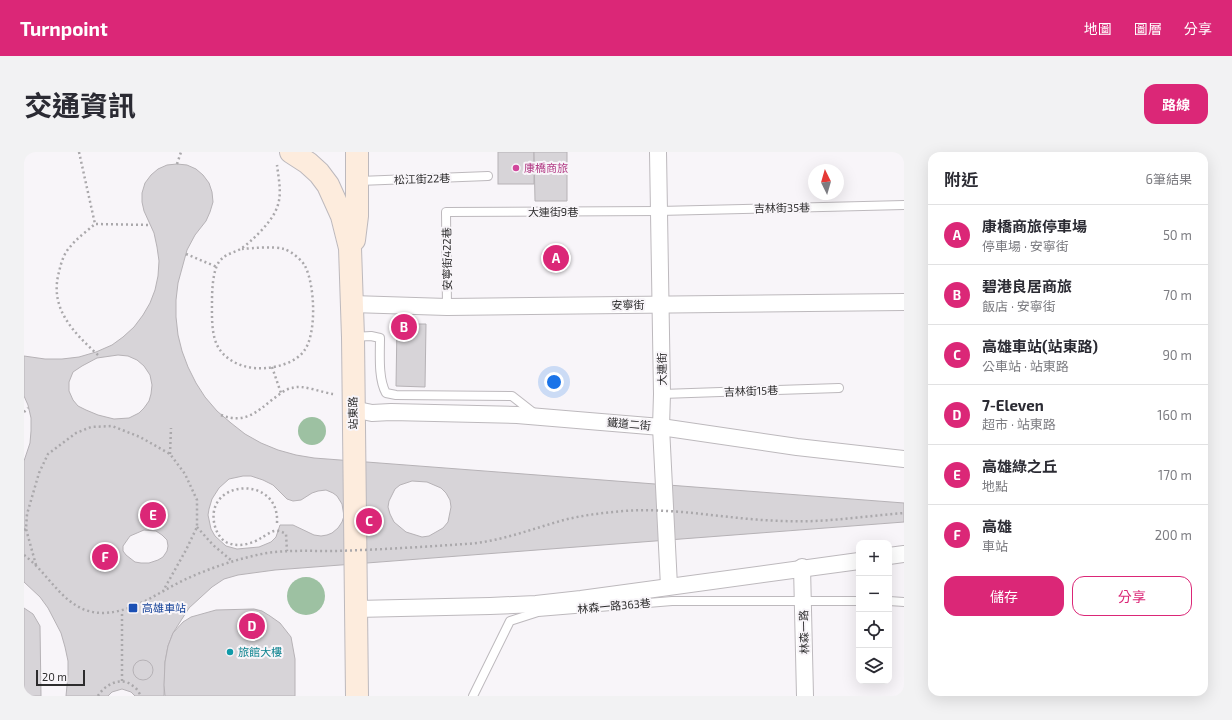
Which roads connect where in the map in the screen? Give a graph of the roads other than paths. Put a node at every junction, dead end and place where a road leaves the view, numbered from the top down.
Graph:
1 (357, 152) edge
2 (658, 152) edge
3 (284, 158) edge
4 (488, 176) dead end
5 (357, 181) junction
6 (904, 205) edge
7 (659, 211) junction
8 (446, 212) joint
9 (351, 265) junction
10 (904, 302) edge
11 (352, 304) junction
12 (660, 304) junction
13 (447, 307) junction
14 (353, 337) junction
15 (839, 388) dead end
16 (662, 394) junction
17 (353, 409) junction
18 (537, 416) junction
19 (661, 426) junction
20 (904, 459) edge
21 (904, 554) edge
22 (892, 556) edge
23 (856, 560) edge
24 (802, 568) junction
25 (669, 586) junction
26 (804, 600) junction
27 (856, 601) edge
28 (892, 601) edge
29 (904, 602) edge
30 (356, 609) junction
31 (357, 696) edge
32 (473, 696) edge
33 (805, 696) edge

1 - 5 main road
2 - 7 street, 大連街
3 - 9 main road, 站東路
4 - 5 lane, 松江街22巷
5 - 9 main road
6 - 7 lane, 吉林街35巷
7 - 8 lane, 大連街9巷
7 - 12 street, 大連街
8 - 13 lane, 安寧街422巷
9 - 11 main road, 站東路
10 - 12 street, 安寧街
11 - 13 street, 安寧街
11 - 14 main road, 站東路
12 - 13 street, 安寧街
12 - 16 street, 大連街
14 - 17 main road, 站東路
14 - 18 lane
15 - 16 lane, 吉林街15巷
16 - 19 street, 大連街
17 - 18 street, 鐵道二街
17 - 30 main road, 站東路
18 - 19 street, 鐵道二街
19 - 20 street, 鐵道二街
19 - 25 street, 大連街
21 - 22 street
23 - 24 street
24 - 25 street
24 - 26 street, 林森一路
25 - 30 street
26 - 27 lane, 林森一路363巷
26 - 32 lane, 林森一路363巷
26 - 33 street, 林森一路
28 - 29 lane
30 - 31 main road, 站東路

